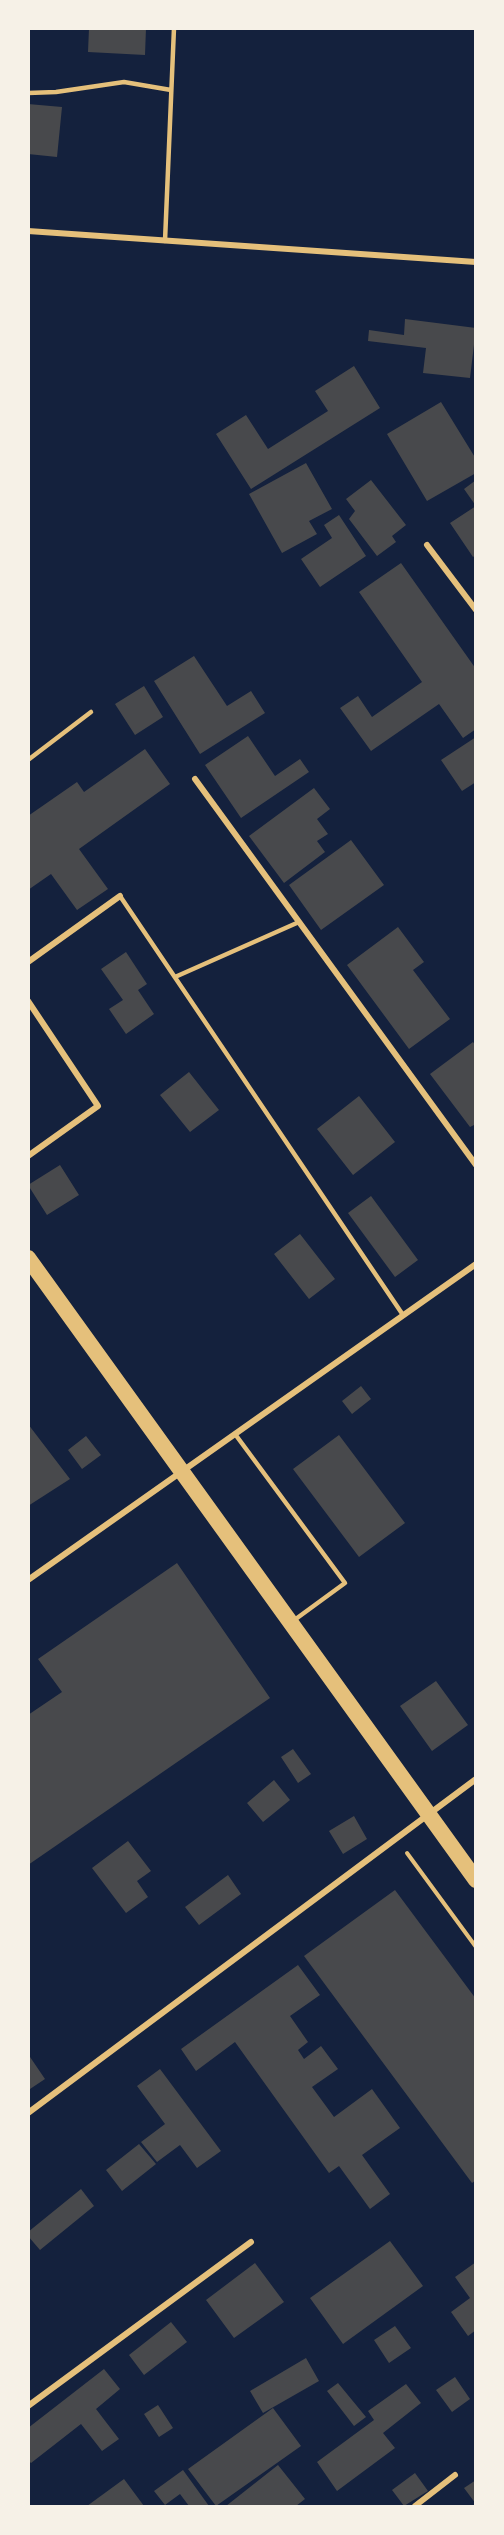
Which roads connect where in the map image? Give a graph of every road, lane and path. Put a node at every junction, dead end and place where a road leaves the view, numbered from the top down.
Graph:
1 (174, 28) edge
2 (171, 90) junction
3 (28, 93) edge
4 (28, 231) edge
5 (165, 241) junction
6 (476, 262) edge
7 (427, 545) dead end
8 (476, 610) edge
9 (91, 712) dead end
10 (28, 760) edge
11 (195, 780) dead end
12 (120, 896) joint
13 (299, 922) junction
14 (28, 962) edge
15 (175, 977) junction
16 (28, 1001) edge
17 (28, 1156) edge
18 (476, 1165) edge
19 (28, 1258) edge
20 (476, 1264) edge
21 (403, 1315) junction
22 (235, 1434) junction
23 (181, 1472) junction
24 (28, 1580) edge
25 (290, 1623) junction
26 (476, 1779) edge
27 (429, 1814) junction
28 (396, 1839) junction
29 (476, 1880) edge
30 (476, 1947) edge
31 (28, 2113) edge
32 (251, 2242) dead end
33 (28, 2406) edge
34 (455, 2475) dead end
35 (415, 2506) edge

1 - 2 lane
2 - 3 lane
2 - 5 lane
4 - 5 street
5 - 6 street
7 - 8 street
9 - 10 lane
11 - 13 street
12 - 14 street
12 - 15 lane
13 - 15 lane
13 - 18 street
15 - 21 lane
16 - 17 street
19 - 23 highway
20 - 21 street
21 - 22 street
22 - 23 street
22 - 25 lane
23 - 24 street
23 - 25 highway
25 - 27 highway
26 - 27 street
27 - 28 street
27 - 29 highway
28 - 30 path
28 - 31 street
32 - 33 street
34 - 35 street

